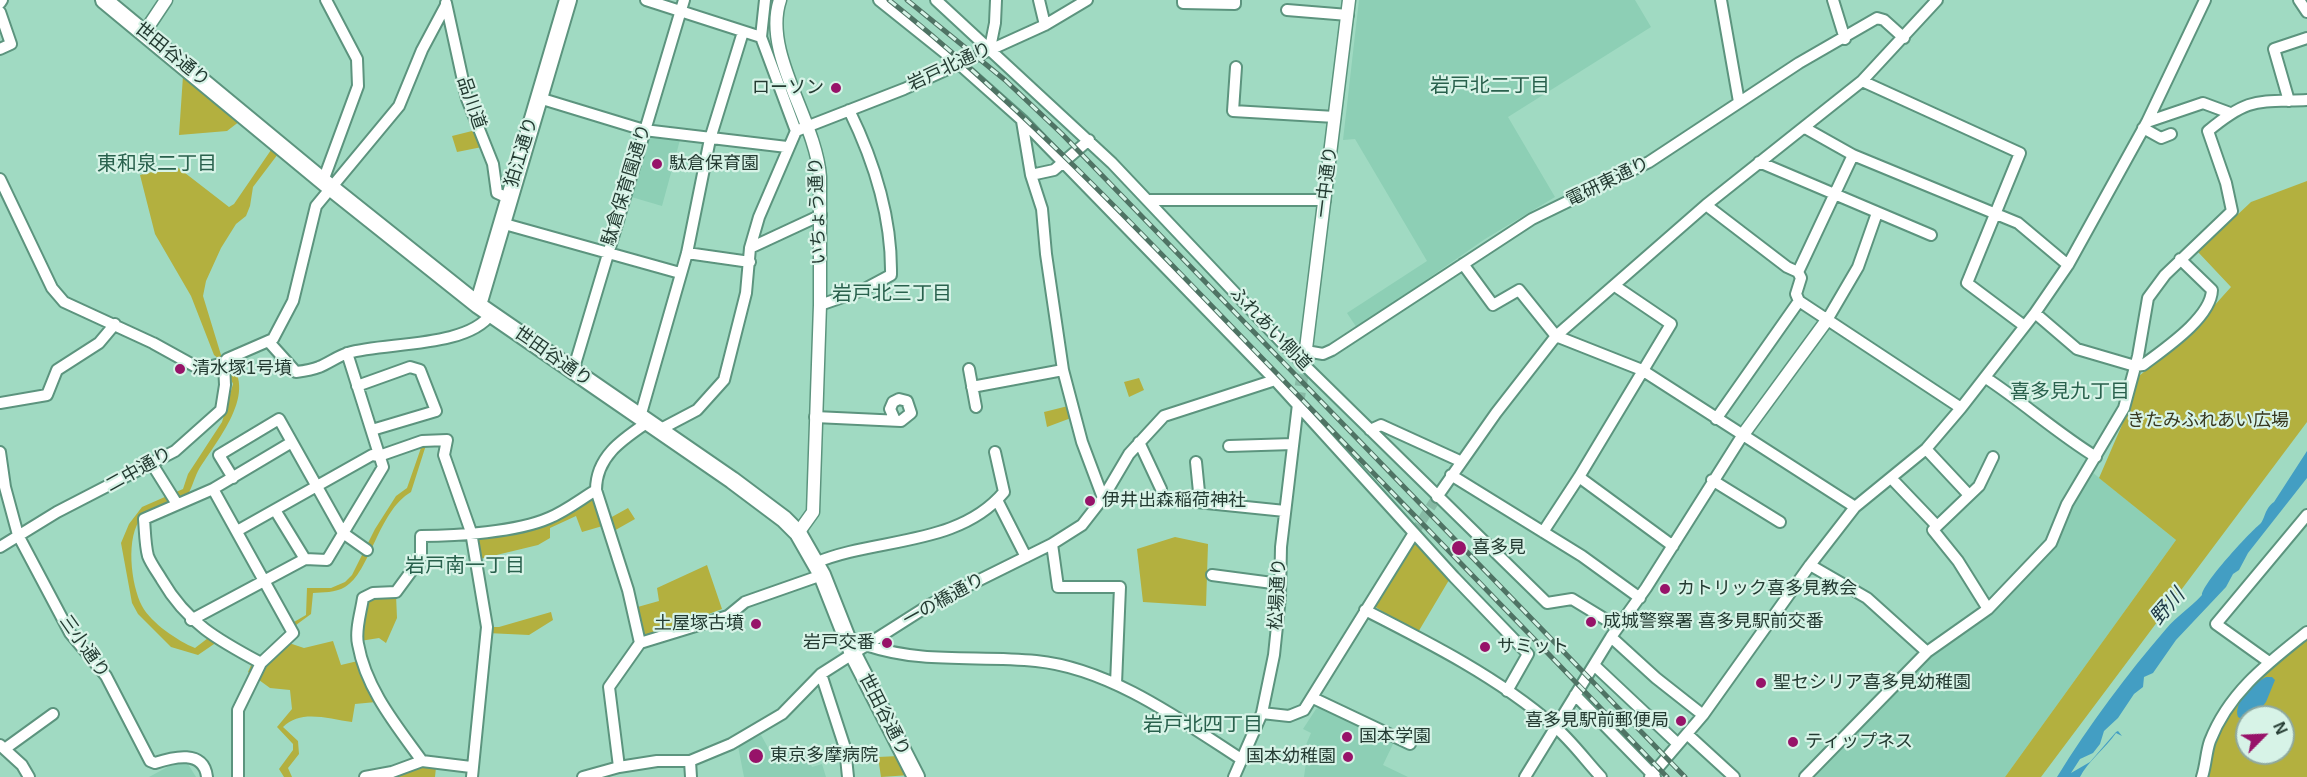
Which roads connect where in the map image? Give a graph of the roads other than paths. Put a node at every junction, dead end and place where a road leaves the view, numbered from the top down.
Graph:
1 (104, 0) edge
2 (166, 0) edge
3 (326, 0) edge
4 (568, 0) edge
5 (646, 0) edge
6 (684, 0) edge
7 (765, 0) edge
8 (780, 0) edge
9 (879, 0) edge
10 (936, 0) edge
11 (996, 0) edge
12 (1039, 0) edge
13 (1087, 0) edge
14 (1183, 0) edge
15 (1235, 0) edge
16 (1349, 0) edge
17 (1720, 0) edge
18 (1833, 0) edge
19 (1937, 0) edge
20 (2205, 0) edge
21 (2299, 0) edge
22 (446, 3) edge
23 (1287, 10) dead end
24 (0, 12) edge
25 (680, 12) junction
26 (2307, 12) edge
27 (1347, 15) junction
28 (1045, 25) junction
29 (743, 32) junction
30 (144, 33) junction
31 (761, 37) junction
32 (1904, 38) junction
33 (1845, 39) junction
34 (2307, 39) edge
35 (990, 48) junction
36 (0, 49) edge
37 (959, 64) junction
38 (1236, 67) dead end
39 (1862, 81) junction
40 (539, 98) junction
41 (2307, 100) edge
42 (2289, 101) junction
43 (1739, 102) junction
44 (849, 110) junction
45 (2230, 113) junction
46 (1335, 117) junction
47 (1022, 120) junction
48 (809, 125) junction
49 (2145, 125) junction
50 (1805, 128) junction
51 (644, 130) junction
52 (796, 131) junction
53 (2171, 134) dead end
54 (710, 140) junction
55 (1089, 140) junction
56 (787, 147) junction
57 (1853, 155) junction
58 (1759, 162) junction
59 (1063, 163) junction
60 (1031, 175) junction
61 (0, 179) edge
62 (326, 184) junction
63 (1833, 194) junction
64 (508, 198) junction
65 (1149, 200) junction
66 (1325, 200) junction
67 (1706, 205) junction
68 (1876, 213) junction
69 (1995, 214) junction
70 (821, 215) junction
71 (501, 223) junction
72 (1931, 235) dead end
73 (750, 248) junction
74 (608, 251) junction
75 (687, 253) junction
76 (2180, 259) junction
77 (750, 262) junction
78 (1462, 264) junction
79 (2068, 265) junction
80 (1798, 272) junction
81 (680, 273) junction
82 (1615, 286) junction
83 (1799, 301) junction
84 (820, 305) junction
85 (485, 310) junction
86 (2035, 313) junction
87 (1827, 320) junction
88 (115, 324) junction
89 (2024, 325) junction
90 (1556, 336) junction
91 (268, 342) junction
92 (1306, 351) junction
93 (347, 353) junction
94 (224, 363) junction
95 (1304, 365) junction
96 (2135, 366) junction
97 (969, 369) dead end
98 (1063, 370) junction
99 (1642, 370) junction
100 (573, 371) junction
101 (1986, 378) junction
102 (1275, 380) junction
103 (357, 386) junction
104 (972, 387) junction
105 (0, 403) edge
106 (1298, 404) junction
107 (976, 407) dead end
108 (1962, 408) junction
109 (815, 417) junction
110 (894, 418) dead end
111 (1716, 419) junction
112 (649, 423) junction
113 (372, 430) junction
114 (1370, 430) junction
115 (1742, 436) junction
116 (292, 442) junction
117 (1139, 442) junction
118 (1293, 444) junction
119 (1229, 446) dead end
120 (1926, 449) junction
121 (0, 452) edge
122 (995, 452) dead end
123 (380, 456) junction
124 (1993, 457) dead end
125 (2096, 457) junction
126 (1460, 461) junction
127 (1196, 462) dead end
128 (152, 464) junction
129 (1451, 475) junction
130 (1579, 477) junction
131 (233, 478) junction
132 (1892, 479) junction
133 (1712, 480) junction
134 (317, 485) junction
135 (213, 489) junction
136 (1161, 489) dead end
137 (596, 490) junction
138 (1969, 495) junction
139 (1437, 497) junction
140 (1103, 498) junction
141 (998, 500) junction
142 (1187, 501) dead end
143 (1200, 502) junction
144 (177, 504) junction
145 (1855, 507) junction
146 (275, 510) junction
147 (1285, 511) junction
148 (2307, 515) edge
149 (1780, 522) dead end
150 (1936, 525) junction
151 (237, 531) junction
152 (471, 532) junction
153 (1543, 532) junction
154 (343, 533) junction
155 (798, 533) junction
156 (1414, 533) junction
157 (18, 535) junction
158 (1052, 544) junction
159 (1673, 546) junction
160 (0, 547) edge
161 (367, 550) dead end
162 (1026, 557) junction
163 (305, 559) junction
164 (1810, 565) junction
165 (818, 569) junction
166 (1212, 575) dead end
167 (264, 582) junction
168 (1280, 584) junction
169 (1640, 598) junction
170 (1988, 609) junction
171 (1365, 610) junction
172 (191, 620) junction
173 (1618, 627) junction
174 (2307, 632) edge
175 (1611, 637) junction
176 (640, 643) junction
177 (868, 646) junction
178 (1928, 652) junction
179 (854, 656) junction
180 (2269, 662) junction
181 (261, 663) junction
182 (1594, 665) junction
183 (821, 674) junction
184 (1116, 684) junction
185 (1507, 691) junction
186 (1575, 696) junction
187 (1313, 698) junction
188 (1262, 713) junction
189 (53, 714) dead end
190 (1703, 715) junction
191 (1556, 727) junction
192 (1688, 734) junction
193 (1410, 744) dead end
194 (1678, 744) junction
195 (3, 746) edge
196 (1241, 759) junction
197 (422, 761) junction
198 (690, 761) junction
199 (619, 767) junction
200 (471, 772) edge
201 (1652, 776) edge
202 (29, 777) edge
203 (207, 777) edge
204 (238, 777) edge
205 (365, 777) edge
206 (583, 777) edge
207 (691, 777) edge
208 (848, 777) edge
209 (916, 777) edge
210 (1234, 777) edge
211 (1525, 777) edge
212 (1601, 777) edge
213 (1734, 777) edge
214 (1805, 777) edge
215 (2202, 777) edge

1 - 30 main road, 世田谷通り
2 - 30 street
3 - 62 street
4 - 40 main road, 狛江通り
5 - 25 street
6 - 25 street, 駄倉保育園通り
7 - 31 street
8 - 48 street, いちょう通り
9 - 37 street, ふれあい側道
10 - 35 street, ふれあい側道
11 - 35 street
12 - 28 street
13 - 28 street, 岩戸北通り
14 - 15 street
16 - 27 street, 一中通り
17 - 43 street
18 - 33 street
19 - 32 street
20 - 49 street
21 - 26 street
22 - 62 street
22 - 64 street, 品川道
23 - 27 street
24 - 36 street
25 - 29 street
25 - 51 street, 駄倉保育園通り
27 - 46 street, 一中通り
28 - 35 street, 岩戸北通り
29 - 31 street
29 - 54 street
30 - 62 main road, 世田谷通り
31 - 52 street
32 - 33 street, 電研東通り
32 - 39 street
33 - 43 street, 電研東通り
34 - 42 street
35 - 37 street, 岩戸北通り
35 - 55 street, ふれあい側道
37 - 44 street, 岩戸北通り
37 - 47 street, ふれあい側道
38 - 46 street
39 - 50 street
39 - 69 street
40 - 51 street
40 - 64 main road, 狛江通り
41 - 42 street
42 - 45 street
43 - 78 street, 電研東通り
44 - 48 street, 岩戸北通り
44 - 84 street
45 - 49 street
45 - 76 street
46 - 66 street, 一中通り
47 - 59 street, ふれあい側道
47 - 60 street
48 - 52 street, 岩戸北通り
48 - 70 street, いちょう通り
49 - 53 street
49 - 79 street
50 - 57 street
50 - 58 street
51 - 54 street
51 - 74 street, 駄倉保育園通り
52 - 56 street
54 - 56 street
54 - 75 street
55 - 59 street
55 - 65 street, ふれあい側道
56 - 73 street
57 - 63 street
57 - 69 street
58 - 63 street
58 - 67 street
59 - 60 street
59 - 102 street, ふれあい側道
60 - 98 street
61 - 88 street
62 - 85 main road, 世田谷通り
62 - 91 street
63 - 68 street
63 - 80 street
64 - 71 main road, 狛江通り
65 - 66 street
65 - 95 street, ふれあい側道
66 - 92 street, 一中通り
67 - 80 street
67 - 82 street
68 - 72 street
68 - 87 street
69 - 79 street
69 - 89 street
70 - 73 street
70 - 84 street, いちょう通り
71 - 74 street
71 - 85 main road, 狛江通り
73 - 77 street
74 - 81 street
74 - 100 street, 駄倉保育園通り
75 - 77 street
75 - 81 street
76 - 96 street
76 - 96 street
77 - 112 street
78 - 90 street
78 - 92 street, 電研東通り
79 - 86 street
80 - 83 street
81 - 112 street
82 - 90 street
82 - 99 street
83 - 87 street
83 - 111 street
84 - 109 street, いちょう通り
85 - 93 street
85 - 100 main road, 世田谷通り
86 - 89 street
86 - 96 street
87 - 108 street
87 - 115 street
88 - 94 street
88 - 105 street
89 - 101 street
90 - 99 street
90 - 126 street
91 - 93 street
91 - 94 street
92 - 95 street, 一中通り
93 - 103 street
94 - 128 street, 二中通り
95 - 114 street, ふれあい側道
96 - 125 street
97 - 104 street
98 - 104 street
98 - 140 street
99 - 111 street
99 - 130 street
100 - 112 main road, 世田谷通り
101 - 108 street
101 - 125 street
102 - 106 street, ふれあい側道
102 - 117 street, 一の橋通り
103 - 113 street
103 - 113 street
104 - 107 street
106 - 118 street, 松場通り
106 - 156 street, ふれあい側道
108 - 120 street
109 - 110 street
109 - 155 street, いちょう通り
111 - 115 street
112 - 137 street
112 - 155 main road, 世田谷通り
113 - 123 street
114 - 126 street
114 - 139 street, ふれあい側道
115 - 133 street
115 - 145 street
116 - 131 street
116 - 131 street
116 - 134 street
117 - 136 street
117 - 140 street, 一の橋通り
118 - 119 street
118 - 147 street, 松場通り
120 - 132 street
120 - 138 street
121 - 157 street
122 - 141 street
123 - 134 street
123 - 152 street
123 - 154 street
124 - 138 street
125 - 170 street
126 - 129 street
127 - 143 street
128 - 144 street
128 - 157 street, 二中通り
129 - 139 street
129 - 153 street
130 - 153 street
130 - 159 street
131 - 135 street
132 - 145 street
132 - 150 street
133 - 149 street
133 - 159 street
134 - 146 street
134 - 154 street
135 - 144 street
135 - 151 street
137 - 152 street
137 - 176 street
138 - 150 street
139 - 173 street, ふれあい側道
140 - 158 street, 一の橋通り
141 - 162 street
141 - 165 street
142 - 143 street
143 - 147 street
144 - 172 street
145 - 164 street
146 - 151 street
146 - 163 street
147 - 168 street, 松場通り
148 - 180 street
150 - 170 street
151 - 167 street
152 - 197 street
152 - 200 street
153 - 169 street
154 - 161 street
154 - 163 street
155 - 165 main road, 世田谷通り
156 - 171 street
156 - 185 street, ふれあい側道
157 - 160 street, 二中通り
157 - 203 street, 三小通り
158 - 162 street, 一の橋通り
158 - 184 street
159 - 169 street
162 - 177 street, 一の橋通り
163 - 167 street
164 - 178 street
164 - 190 street
165 - 176 street
165 - 179 main road, 世田谷通り
166 - 168 street
167 - 172 street
167 - 181 street
168 - 188 street, 松場通り
169 - 173 street
170 - 178 street
171 - 185 street
171 - 187 street
172 - 181 street
173 - 175 street
174 - 180 street
175 - 182 street
175 - 190 street
176 - 199 street
177 - 179 street, 一の橋通り
177 - 184 street
178 - 214 street
179 - 183 street, 一の橋通り
179 - 209 main road, 世田谷通り
180 - 215 street
181 - 204 street
182 - 186 street
182 - 194 street
183 - 198 street, 一の橋通り
183 - 208 street
184 - 196 street
185 - 191 street
186 - 191 street
186 - 201 street
187 - 188 street
187 - 193 street
188 - 196 street, 松場通り
189 - 195 street
190 - 192 street
191 - 211 street
191 - 212 street
192 - 194 street
192 - 213 street
194 - 201 street
195 - 202 street
196 - 210 street, 松場通り
197 - 200 street
197 - 205 street
198 - 199 street, 一の橋通り
198 - 207 street
199 - 206 street, 一の橋通り

